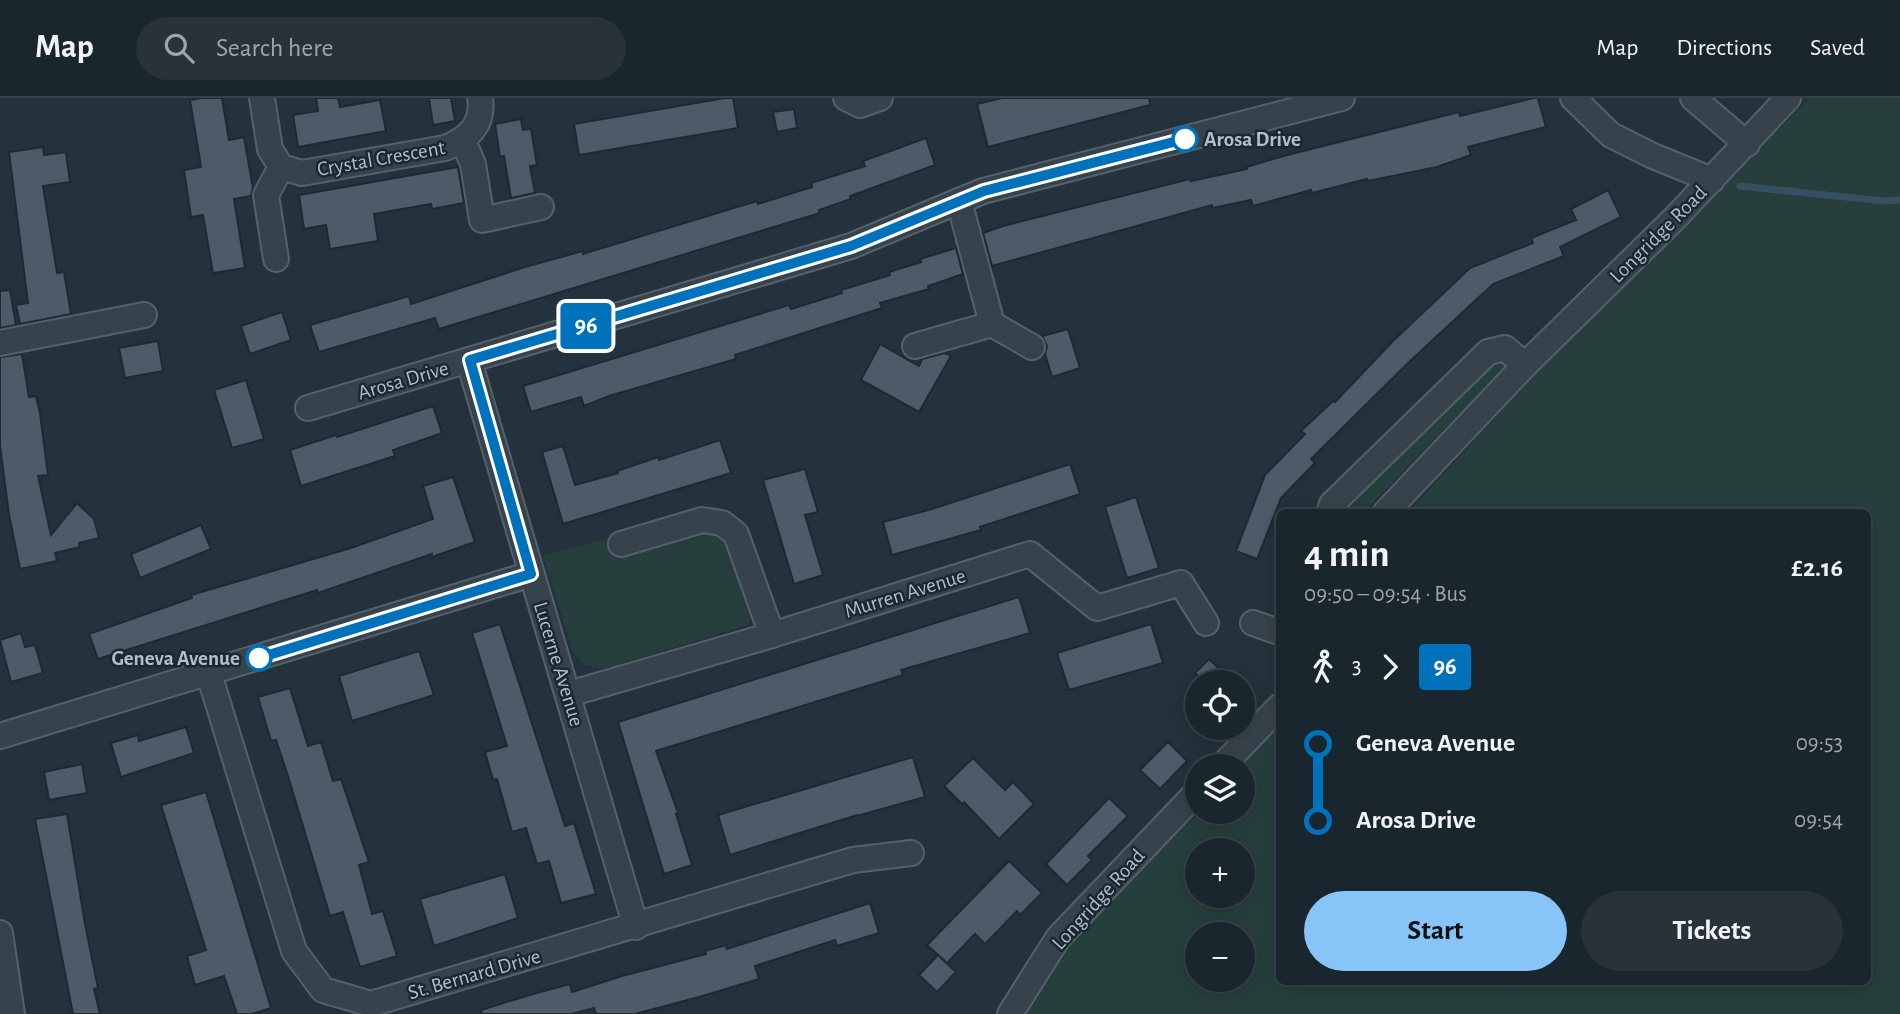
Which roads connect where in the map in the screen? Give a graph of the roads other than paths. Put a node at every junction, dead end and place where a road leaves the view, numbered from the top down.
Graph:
1 (262, 98) edge
2 (480, 98) edge
3 (846, 98) edge
4 (880, 98) edge
5 (1342, 98) edge
6 (1573, 98) edge
7 (1693, 98) edge
8 (1788, 98) edge
9 (463, 141) junction
10 (1747, 144) junction
11 (281, 167) junction
12 (1712, 180) junction
13 (959, 201) junction
14 (541, 207) dead end
15 (276, 258) dead end
16 (144, 315) dead end
17 (992, 324) junction
18 (0, 344) edge
19 (915, 346) dead end
20 (1032, 347) dead end
21 (470, 360) junction
22 (1525, 365) junction
23 (308, 408) dead end
24 (1330, 509) edge
25 (1389, 509) edge
26 (621, 544) dead end
27 (531, 574) junction
28 (1206, 623) dead end
29 (1253, 624) dead end
30 (1276, 631) edge
31 (772, 635) junction
32 (209, 674) junction
33 (569, 694) junction
34 (1276, 709) edge
35 (0, 736) edge
36 (1233, 754) edge
37 (1185, 805) edge
38 (911, 853) dead end
39 (636, 927) junction
40 (0, 933) edge
41 (12, 1014) edge
42 (1010, 1014) edge

1 - 11 street
2 - 9 street, Crystal Crescent
3 - 4 street
5 - 13 street, Arosa Drive
6 - 12 street
7 - 10 street
8 - 10 street, Longridge Road
9 - 11 street, Crystal Crescent
9 - 14 street
10 - 12 street, Longridge Road
11 - 15 street
12 - 22 street, Longridge Road
13 - 17 street
13 - 21 street, Arosa Drive
16 - 18 street
17 - 19 street
17 - 20 street
21 - 23 street, Arosa Drive
21 - 27 street, Lucerne Avenue
22 - 24 street
22 - 25 street, Longridge Road
26 - 31 street
27 - 32 street
27 - 33 street, Lucerne Avenue
28 - 31 street, Murren Avenue
29 - 30 street
31 - 33 street, Murren Avenue
32 - 35 street
32 - 39 street, St. Bernard Drive
33 - 39 street, Lucerne Avenue
34 - 36 street
37 - 42 street, Longridge Road
38 - 39 street, St. Bernard Drive
40 - 41 street

